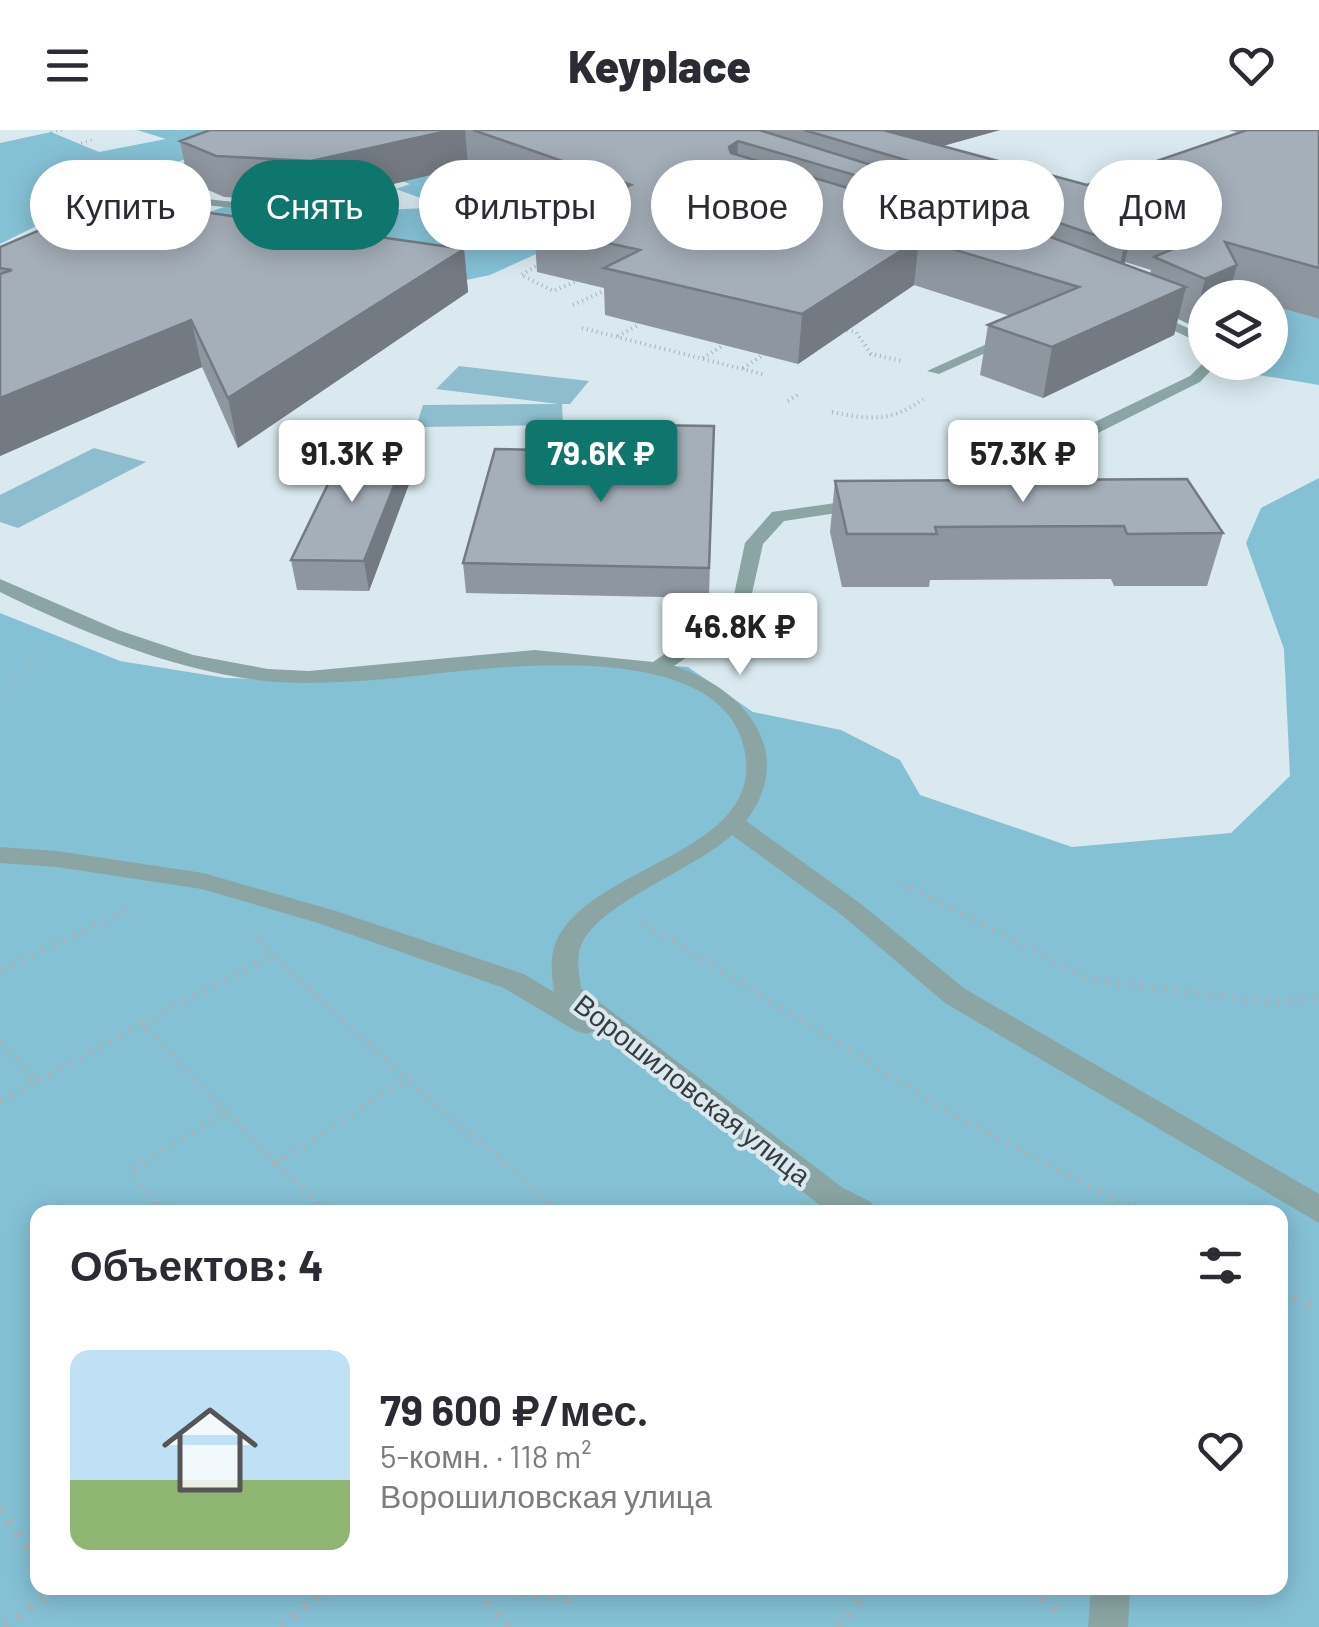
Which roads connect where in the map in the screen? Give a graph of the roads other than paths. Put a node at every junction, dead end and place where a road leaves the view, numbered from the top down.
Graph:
1 (276, 130) edge
2 (201, 160) edge
3 (1128, 305) edge
4 (1032, 330) edge
5 (1188, 333) edge
6 (934, 371) road end
7 (1193, 380) edge
8 (0, 585) edge
9 (660, 667) junction
10 (732, 823) junction
11 (0, 855) edge
12 (661, 1068) junction
13 (847, 1205) edge
14 (1319, 1210) edge
15 (1110, 1595) edge
16 (1108, 1627) edge

1 - 2 street
3 - 5 street
4 - 6 street
7 - 9 street
8 - 9 street, Ворошиловская улица
9 - 10 street, Ворошиловская улица
10 - 12 street, Ворошиловская улица
10 - 14 street
11 - 12 street
12 - 13 street, Ворошиловская улица
15 - 16 street

